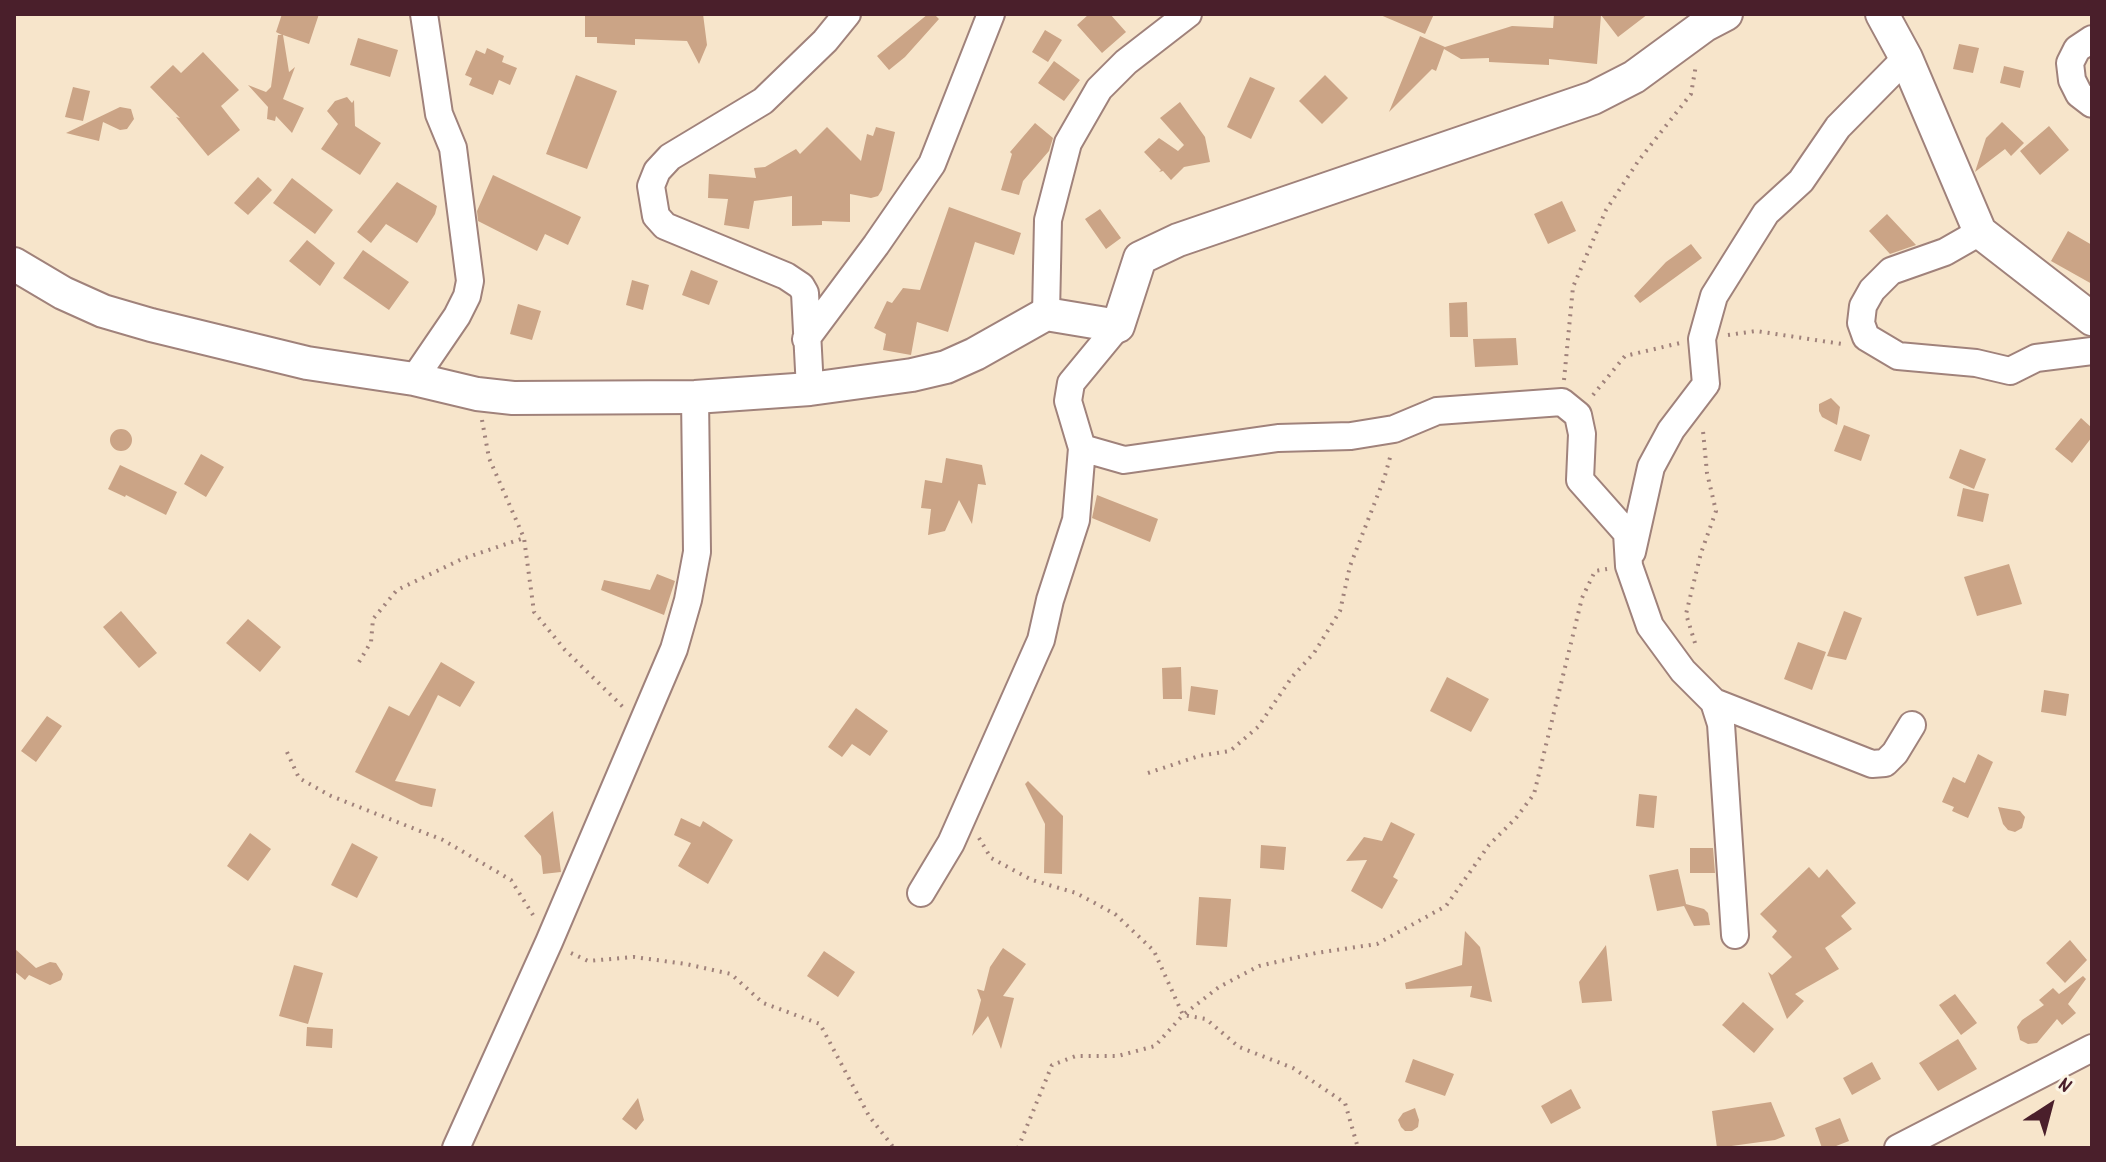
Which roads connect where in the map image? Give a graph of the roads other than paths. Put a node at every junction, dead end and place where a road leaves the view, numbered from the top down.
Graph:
1 (424, 14) edge
2 (847, 14) edge
3 (991, 14) edge
4 (1188, 14) edge
5 (1882, 14) edge
6 (1709, 18) edge
7 (2092, 39) edge
8 (1906, 58) junction
9 (2092, 104) edge
10 (1980, 232) junction
11 (14, 264) edge
12 (1046, 314) junction
13 (2092, 319) edge
14 (1118, 326) junction
15 (806, 339) junction
16 (2092, 351) edge
17 (414, 379) junction
18 (810, 389) junction
19 (695, 397) junction
20 (1082, 448) junction
21 (1629, 566) junction
22 (1714, 702) junction
23 (1912, 725) dead end
24 (921, 893) dead end
25 (1735, 935) dead end
26 (2092, 1048) edge
27 (456, 1148) edge
28 (1898, 1148) edge

1 - 17 street
2 - 15 street
3 - 15 street
4 - 12 street
5 - 8 street
6 - 14 street
7 - 9 street
8 - 10 street
8 - 21 street
10 - 13 street
10 - 16 street
11 - 17 street
12 - 14 street
12 - 18 street
14 - 20 street
15 - 18 street
17 - 19 street
18 - 19 street
19 - 27 street
20 - 21 street
20 - 24 street
21 - 22 street
22 - 23 street
22 - 25 street
26 - 28 street

